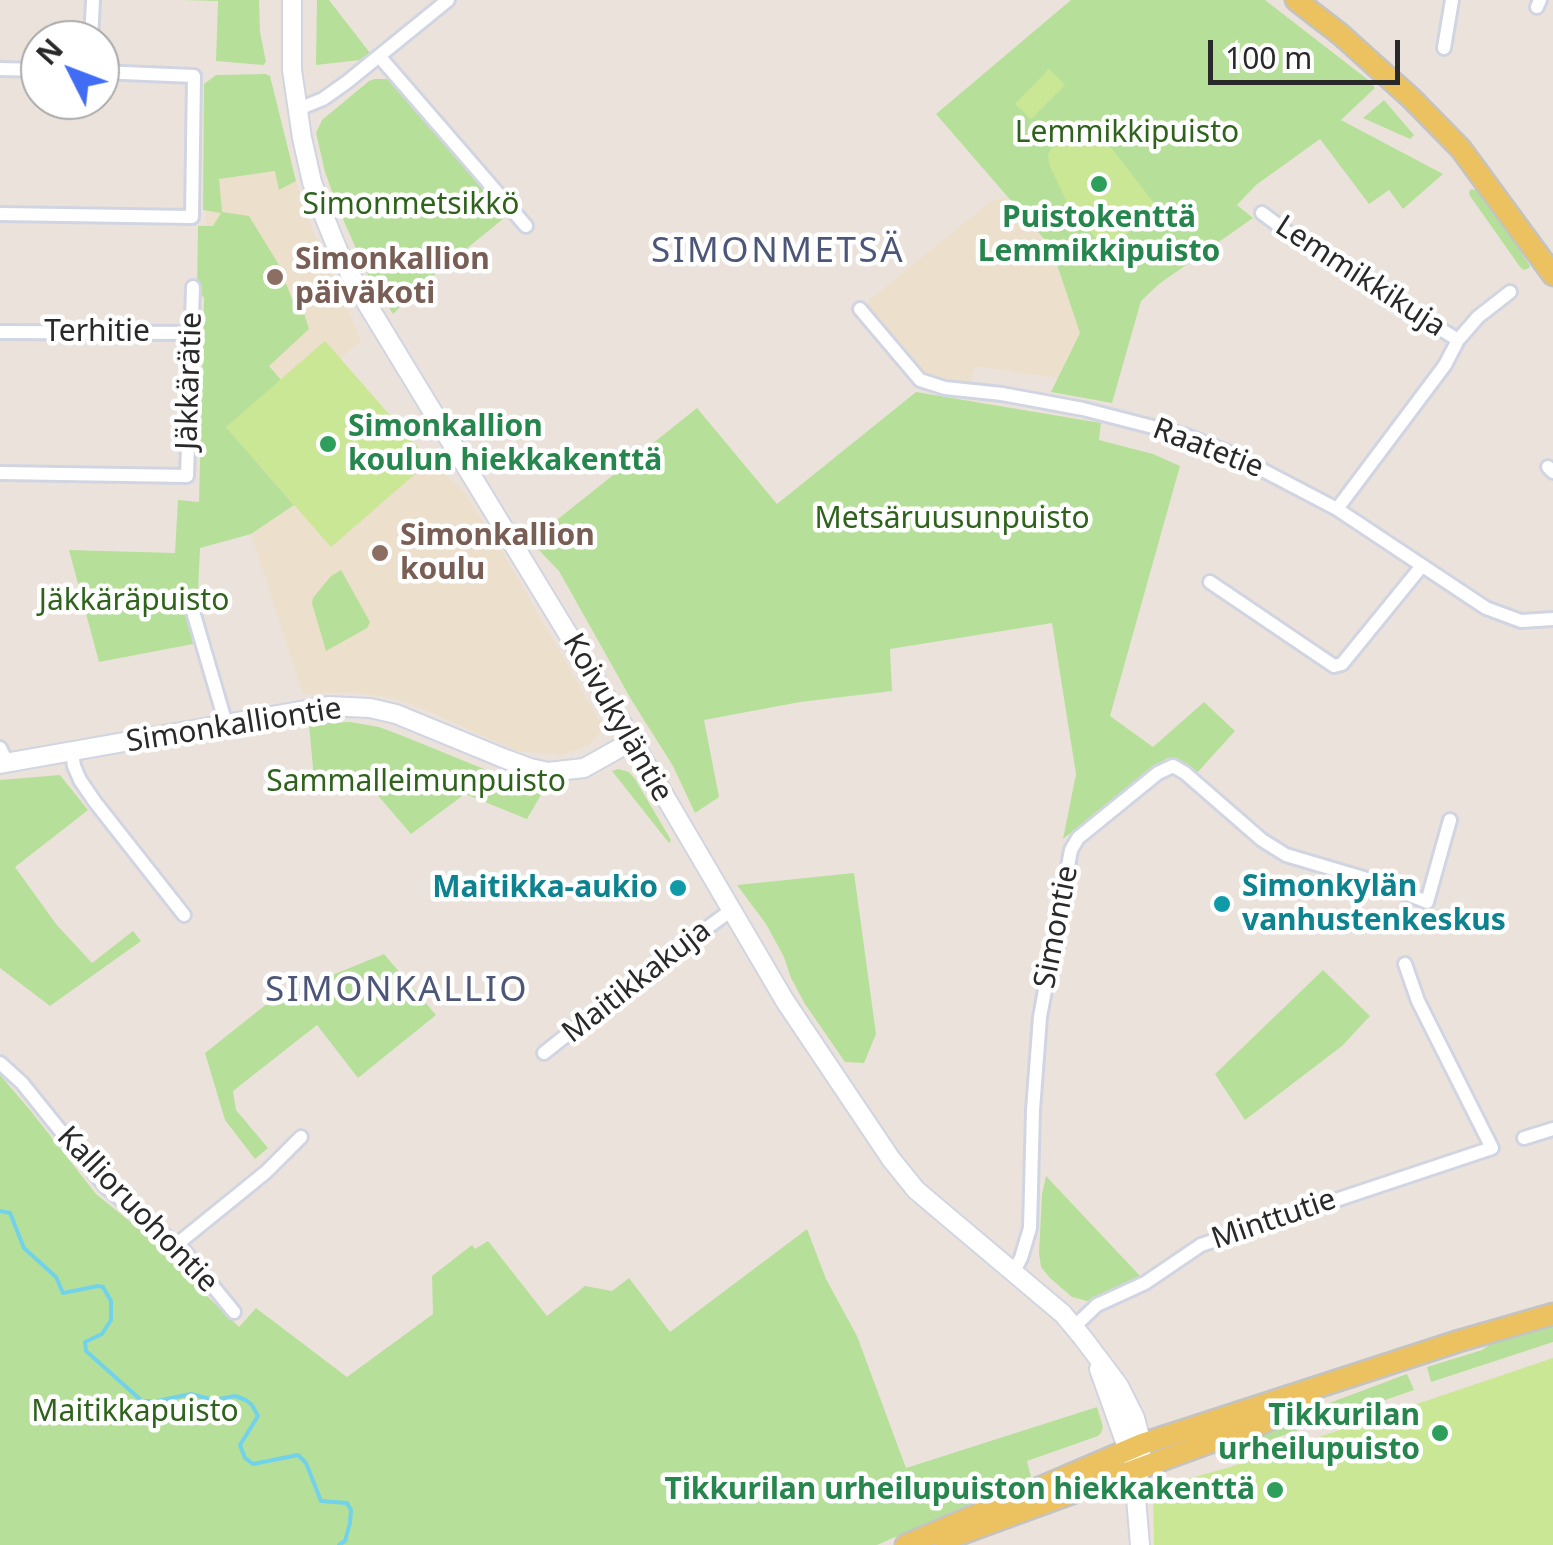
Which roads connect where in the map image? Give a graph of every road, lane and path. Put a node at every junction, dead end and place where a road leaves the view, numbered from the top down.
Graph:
1 (292, 0) edge
2 (448, 0) edge
3 (1296, 0) edge
4 (1452, 0) edge
5 (1444, 48) dead end
6 (379, 56) junction
7 (120, 73) edge
8 (296, 110) junction
9 (0, 214) edge
10 (1262, 214) dead end
11 (526, 226) dead end
12 (1553, 276) edge
13 (193, 287) dead end
14 (1510, 292) dead end
15 (860, 309) dead end
16 (0, 332) edge
17 (193, 332) junction
18 (1458, 340) junction
19 (0, 473) edge
20 (1337, 510) junction
21 (1421, 567) junction
22 (1210, 582) dead end
23 (192, 608) dead end
24 (1553, 619) edge
25 (226, 724) junction
26 (632, 741) junction
27 (72, 752) junction
28 (2, 758) edge
29 (1450, 820) dead end
30 (730, 910) junction
31 (184, 914) dead end
32 (1404, 964) dead end
33 (544, 1053) dead end
34 (0, 1063) edge
35 (1553, 1129) edge
36 (301, 1137) dead end
37 (1524, 1138) dead end
38 (176, 1245) junction
39 (1013, 1273) junction
40 (234, 1312) dead end
41 (1553, 1314) edge
42 (1074, 1328) junction
43 (1136, 1454) junction
44 (906, 1545) edge
45 (930, 1545) edge
46 (1140, 1545) edge

1 - 8 main road, Koivukyläntie
2 - 6 street
3 - 12 main road
4 - 5 street
6 - 8 street
6 - 11 street
7 - 9 street
8 - 26 main road, Koivukyläntie
10 - 18 street, Lemmikkikuja
13 - 17 street, Jäkkärätie
14 - 18 street
15 - 20 street, Raatetie
16 - 17 street, Terhitie
17 - 19 street, Jäkkärätie
18 - 20 street
20 - 21 street, Raatetie
21 - 22 street
21 - 24 street, Raatetie
23 - 25 street
25 - 26 main road, Simonkalliontie
25 - 27 main road, Simonkalliontie
26 - 30 main road, Koivukyläntie
27 - 28 main road, Simonkalliontie
27 - 31 street
29 - 39 street, Simontie
30 - 33 street, Maitikkakuja
30 - 39 main road, Koivukyläntie
32 - 42 street, Minttutie
34 - 38 street, Kallioruohontie
35 - 37 street
36 - 38 street
38 - 40 street, Kallioruohontie
39 - 42 main road, Koivukyläntie
41 - 43 main road
42 - 43 main road, Koivukyläntie
43 - 44 main road
43 - 45 main road
43 - 46 main road

